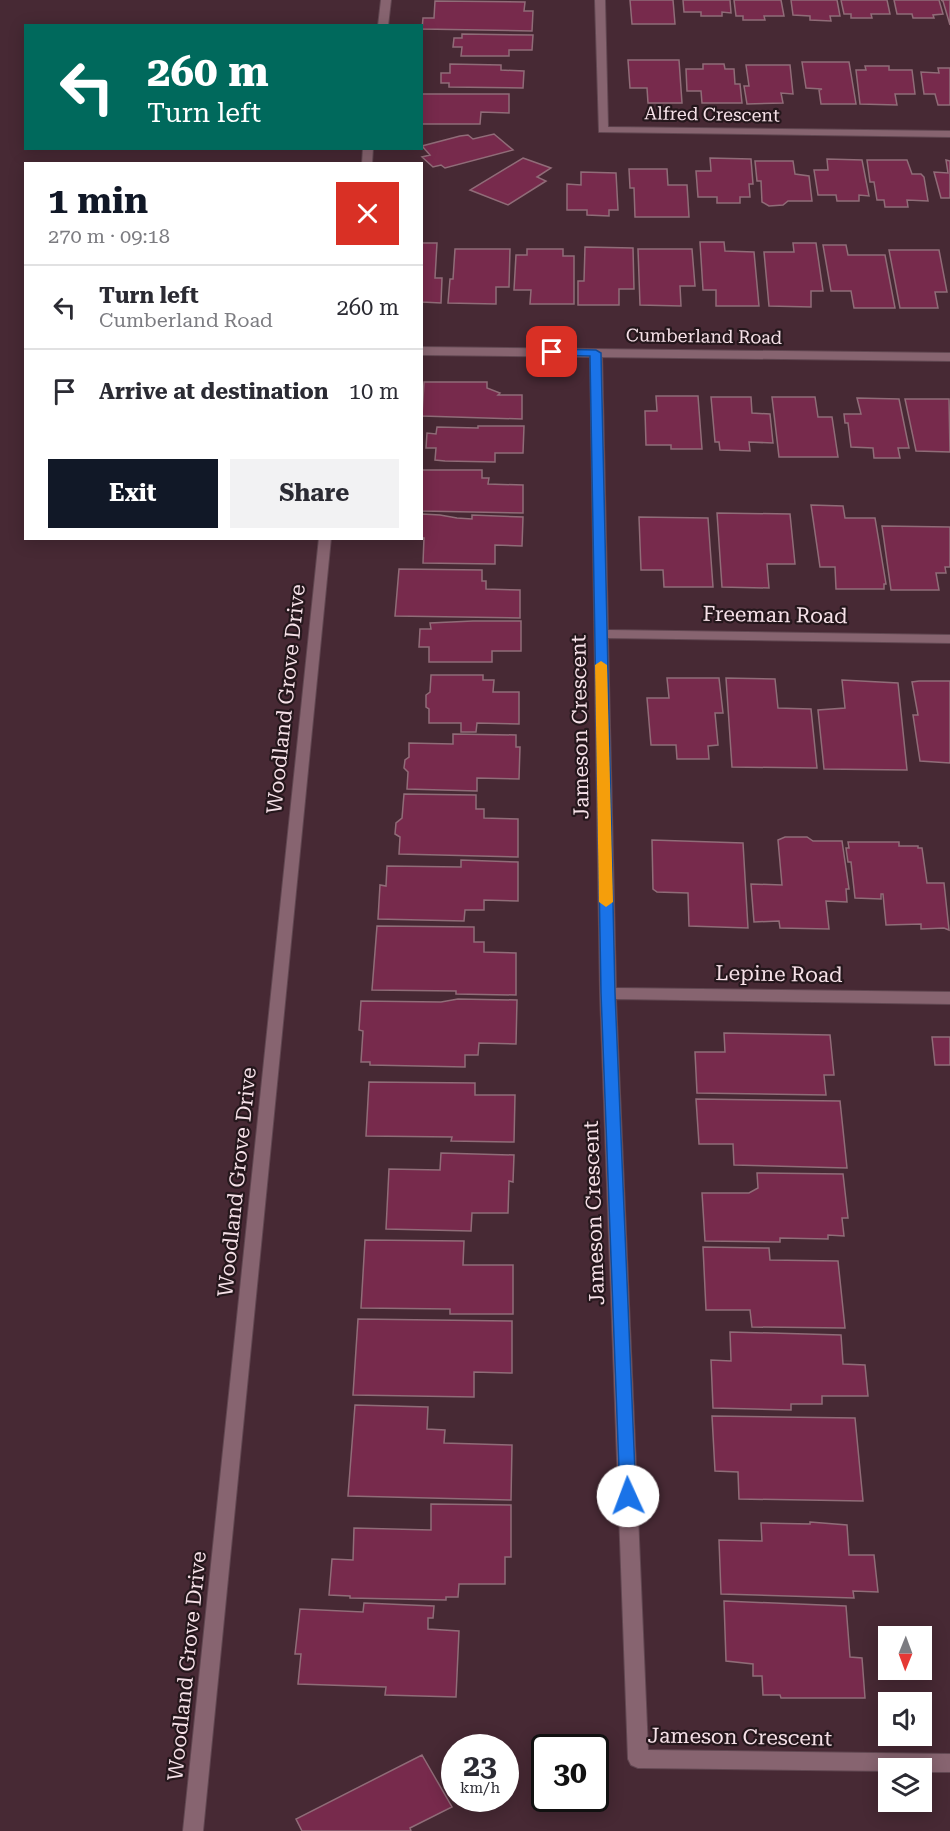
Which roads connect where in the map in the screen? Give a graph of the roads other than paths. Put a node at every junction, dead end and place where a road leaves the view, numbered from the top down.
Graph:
1 (386, 0) edge
2 (600, 0) edge
3 (383, 24) edge
4 (950, 134) edge
5 (423, 351) edge
6 (596, 353) junction
7 (950, 357) edge
8 (325, 540) edge
9 (600, 634) junction
10 (950, 639) edge
11 (608, 993) junction
12 (950, 998) edge
13 (950, 1763) edge
14 (193, 1831) edge

1 - 3 street
2 - 4 street, Alfred Crescent
5 - 6 street, Cumberland Road
6 - 7 street, Cumberland Road
6 - 9 street, Jameson Crescent
8 - 14 street, Woodland Grove Drive
9 - 10 street, Freeman Road
9 - 11 street, Jameson Crescent
11 - 12 street, Lepine Road
11 - 13 street, Jameson Crescent

